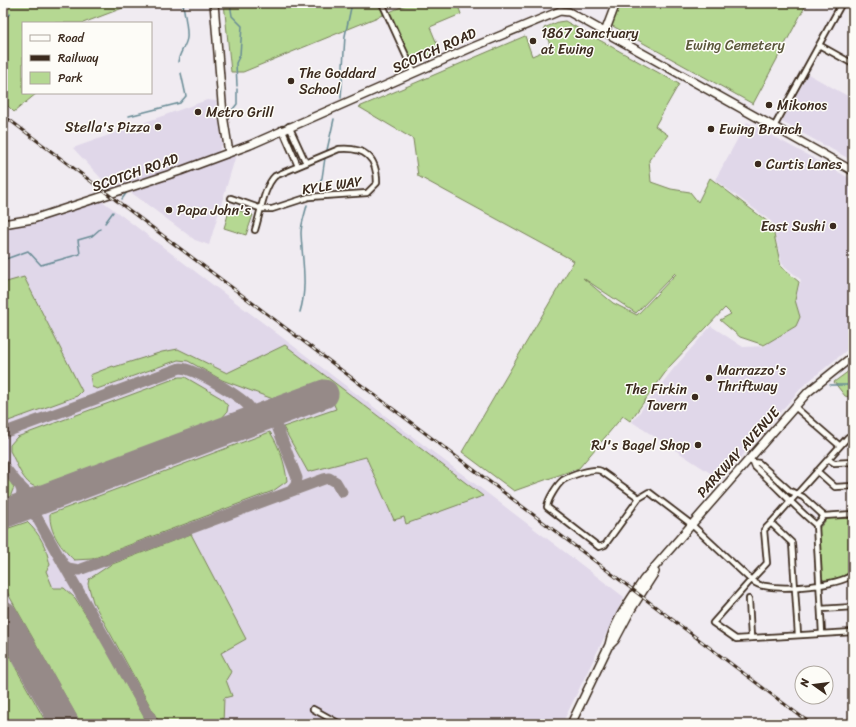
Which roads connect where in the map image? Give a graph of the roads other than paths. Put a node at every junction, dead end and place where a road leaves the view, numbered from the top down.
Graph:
1 (214, 3) edge
2 (382, 3) edge
3 (616, 3) edge
4 (842, 3) edge
5 (605, 32) junction
6 (819, 45) junction
7 (853, 64) edge
8 (414, 73) junction
9 (290, 126) junction
10 (774, 127) junction
11 (282, 129) junction
12 (228, 153) junction
13 (306, 163) junction
14 (298, 166) junction
15 (853, 171) edge
16 (231, 198) dead end
17 (262, 209) junction
18 (3, 224) edge
19 (255, 230) dead end
20 (853, 356) edge
21 (795, 407) junction
22 (853, 437) edge
23 (840, 446) junction
24 (828, 459) junction
25 (751, 460) junction
26 (853, 462) edge
27 (817, 471) junction
28 (853, 486) edge
29 (796, 494) junction
30 (639, 498) junction
31 (790, 500) junction
32 (853, 514) edge
33 (824, 516) junction
34 (771, 523) junction
35 (691, 524) junction
36 (816, 525) junction
37 (853, 576) edge
38 (751, 580) junction
39 (819, 585) junction
40 (795, 586) junction
41 (748, 599) dead end
42 (853, 607) edge
43 (821, 609) junction
44 (853, 632) edge
45 (822, 634) junction
46 (798, 635) junction
47 (751, 637) junction
48 (313, 709) dead end
49 (340, 724) edge
50 (571, 724) edge

1 - 12 main road
2 - 8 street
3 - 5 main road
4 - 6 street
5 - 8 main road, SCOTCH ROAD
5 - 10 main road, SCOTCH ROAD
6 - 7 street
6 - 10 street
8 - 9 main road, SCOTCH ROAD
9 - 11 main road, SCOTCH ROAD
9 - 13 street, KYLE WAY
10 - 15 main road, SCOTCH ROAD
11 - 12 main road, SCOTCH ROAD
11 - 14 street, KYLE WAY
12 - 18 main road, SCOTCH ROAD
13 - 14 street, KYLE WAY
13 - 17 street, KYLE WAY
14 - 17 street, KYLE WAY
16 - 17 street, KYLE WAY
17 - 19 street, KYLE WAY
20 - 21 main road, PARKWAY AVENUE
21 - 23 street
21 - 25 main road, PARKWAY AVENUE
22 - 23 street
23 - 24 street
24 - 26 street
24 - 27 street
25 - 29 street
25 - 31 street
25 - 35 main road, PARKWAY AVENUE
27 - 28 street
27 - 29 street
29 - 31 street
29 - 33 street
30 - 30 street
30 - 35 street
31 - 34 street
31 - 36 street
32 - 33 street
33 - 36 street
34 - 38 street
34 - 40 street
35 - 38 street
35 - 50 main road, PARKWAY AVENUE
36 - 39 street
37 - 39 street
38 - 40 street
38 - 47 street
39 - 40 street
39 - 43 street
40 - 46 street
41 - 47 street
42 - 43 street
43 - 45 street
44 - 45 street
45 - 46 street
46 - 47 street
48 - 49 street

